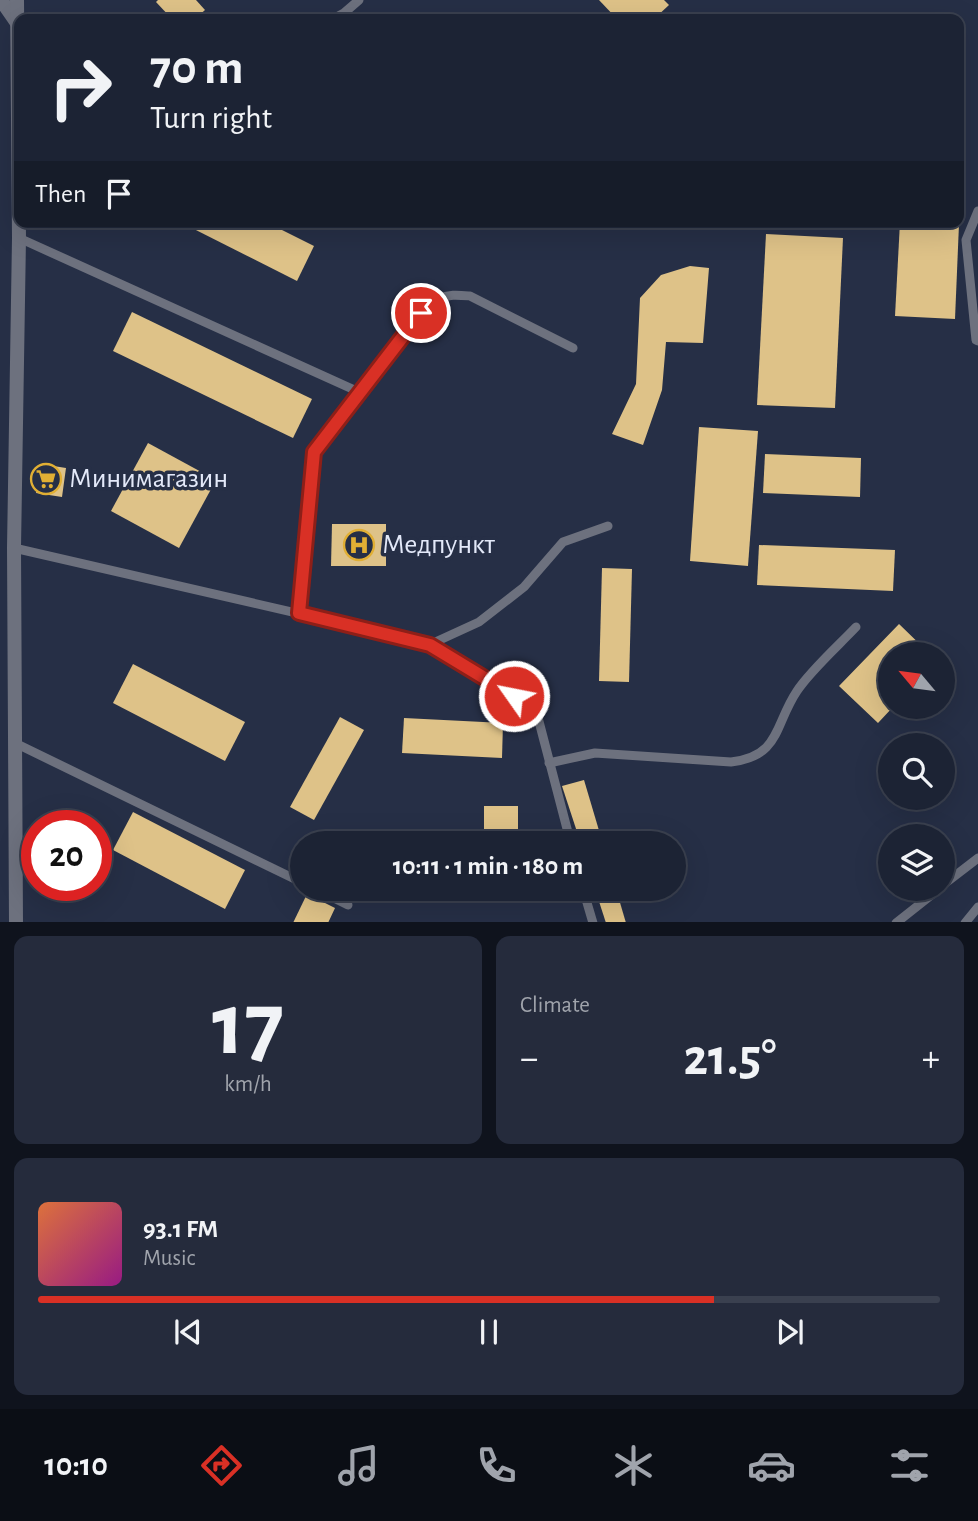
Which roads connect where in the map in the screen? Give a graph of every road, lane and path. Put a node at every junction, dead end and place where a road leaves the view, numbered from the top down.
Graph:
1 (1, 0) edge
2 (359, 0) edge
3 (342, 14) edge
4 (14, 19) edge
5 (978, 211) edge
6 (19, 228) edge
7 (19, 238) junction
8 (978, 341) edge
9 (573, 348) dead end
10 (359, 392) junction
11 (607, 526) dead end
12 (14, 548) junction
13 (299, 613) junction
14 (856, 627) dead end
15 (430, 645) junction
16 (15, 743) junction
17 (550, 763) junction
18 (568, 831) edge
19 (978, 858) edge
20 (955, 876) edge
21 (290, 877) edge
22 (340, 901) edge
23 (587, 901) edge
24 (923, 901) edge
25 (348, 905) dead end
26 (978, 907) edge
27 (16, 922) edge
28 (593, 922) edge
29 (896, 922) edge
30 (965, 922) edge

1 - 4 street
2 - 3 lane
5 - 8 lane
6 - 7 street
7 - 10 lane
7 - 12 street
9 - 10 lane
10 - 13 lane
11 - 15 lane
12 - 13 lane
12 - 16 street
13 - 15 lane
14 - 17 lane
15 - 17 lane
16 - 21 lane
16 - 27 street
17 - 18 lane
19 - 20 lane
22 - 25 lane
23 - 28 lane
24 - 29 lane
26 - 30 lane

